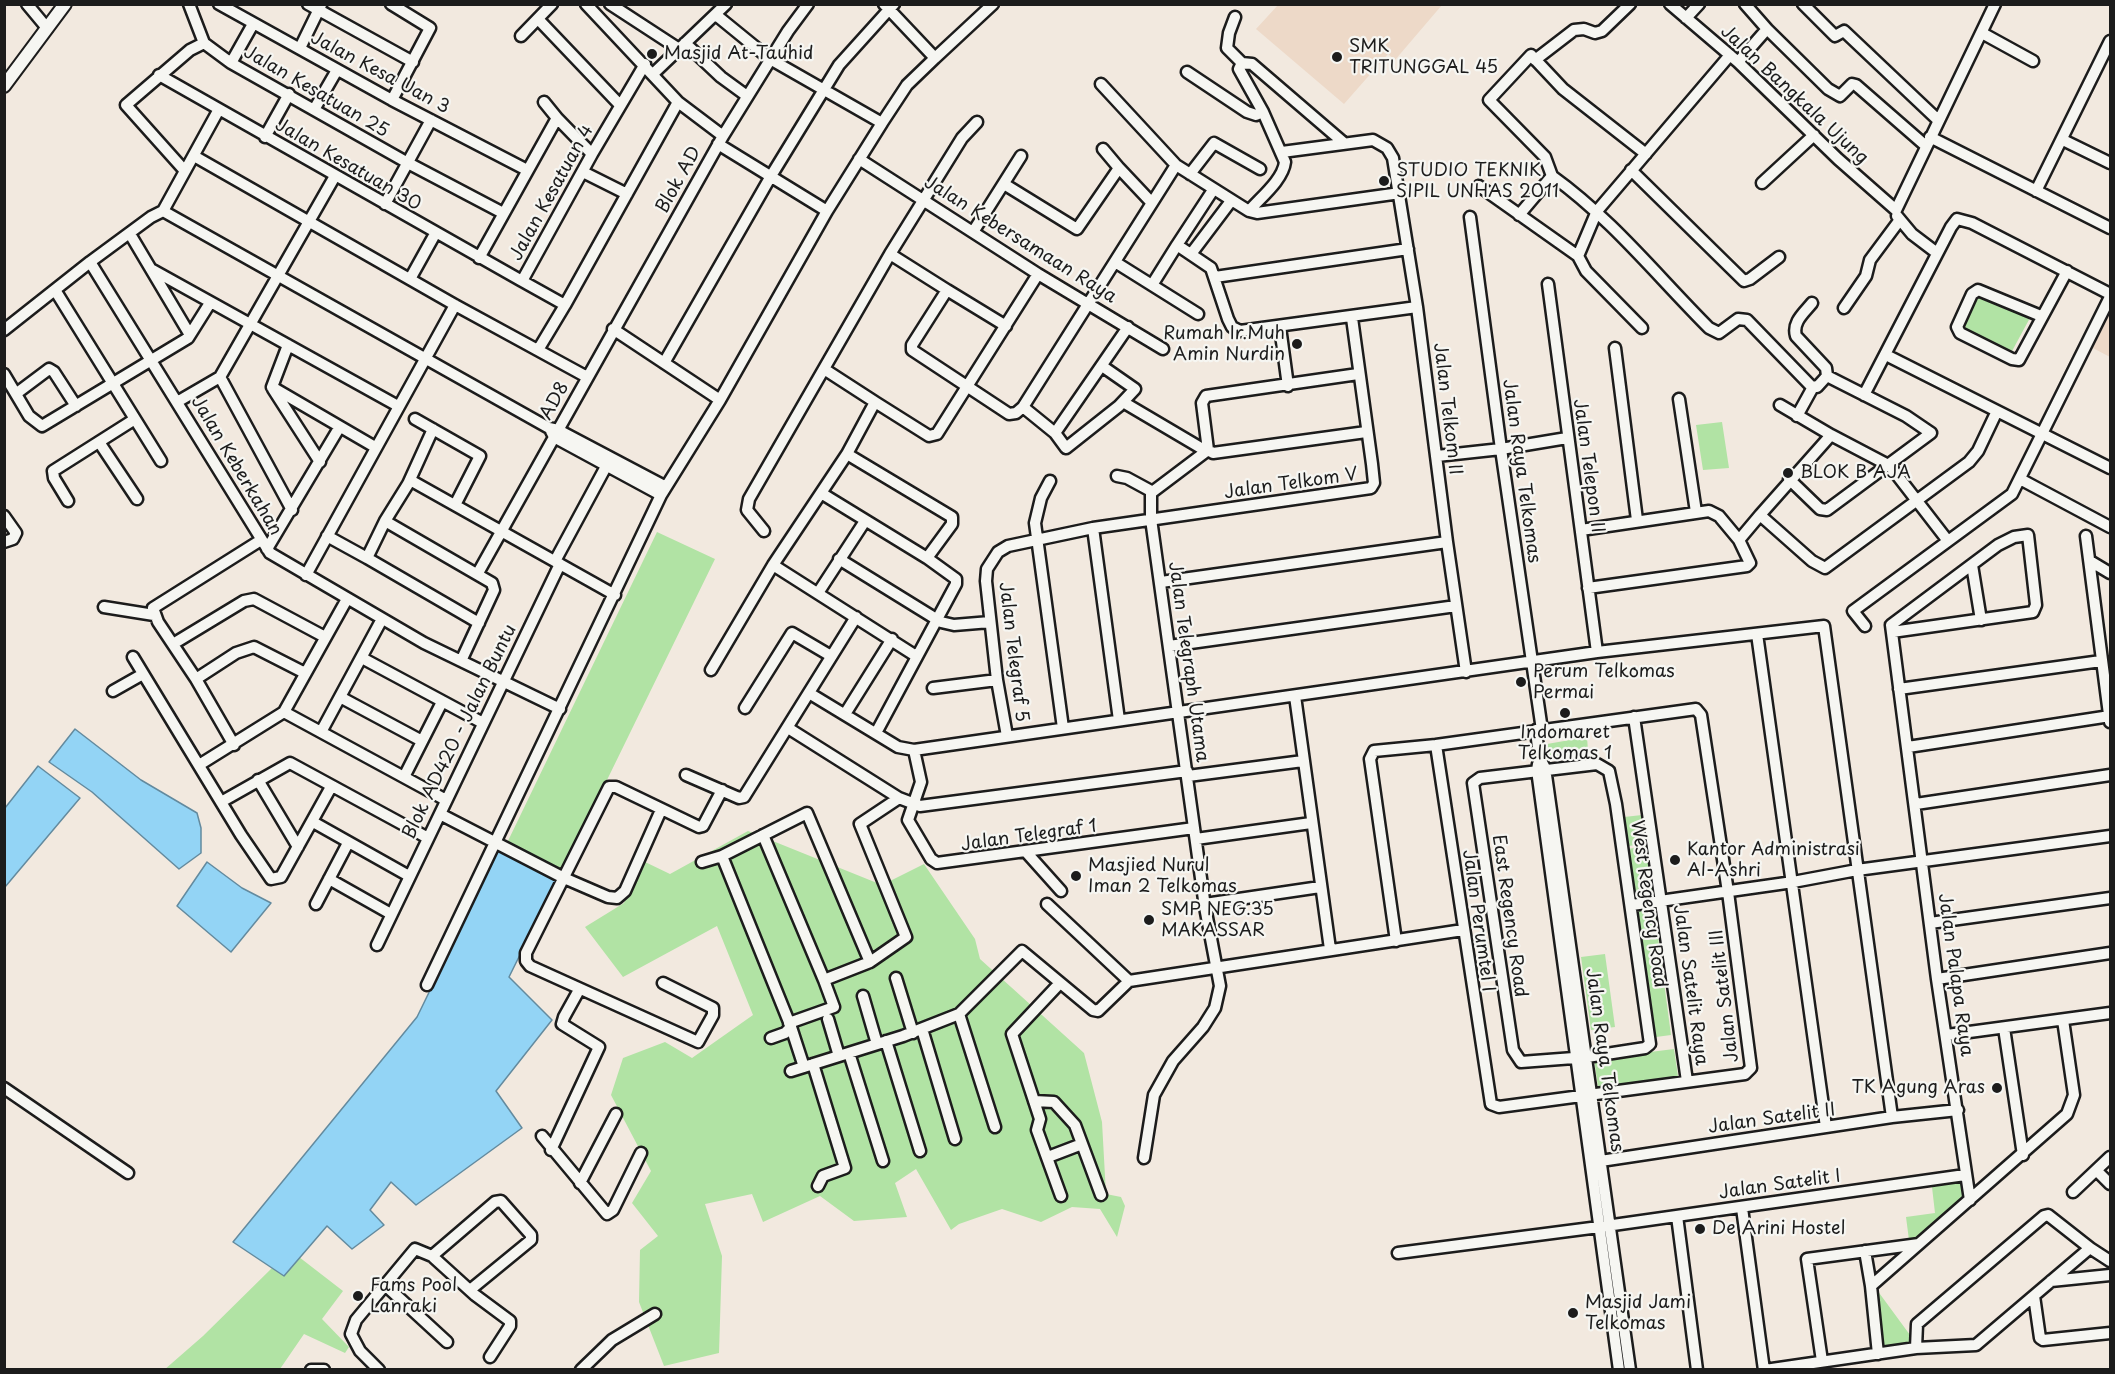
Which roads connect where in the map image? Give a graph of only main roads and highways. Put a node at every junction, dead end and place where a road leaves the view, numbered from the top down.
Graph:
1 (65, 4) edge
2 (4, 86) edge

1 - 2 main road

